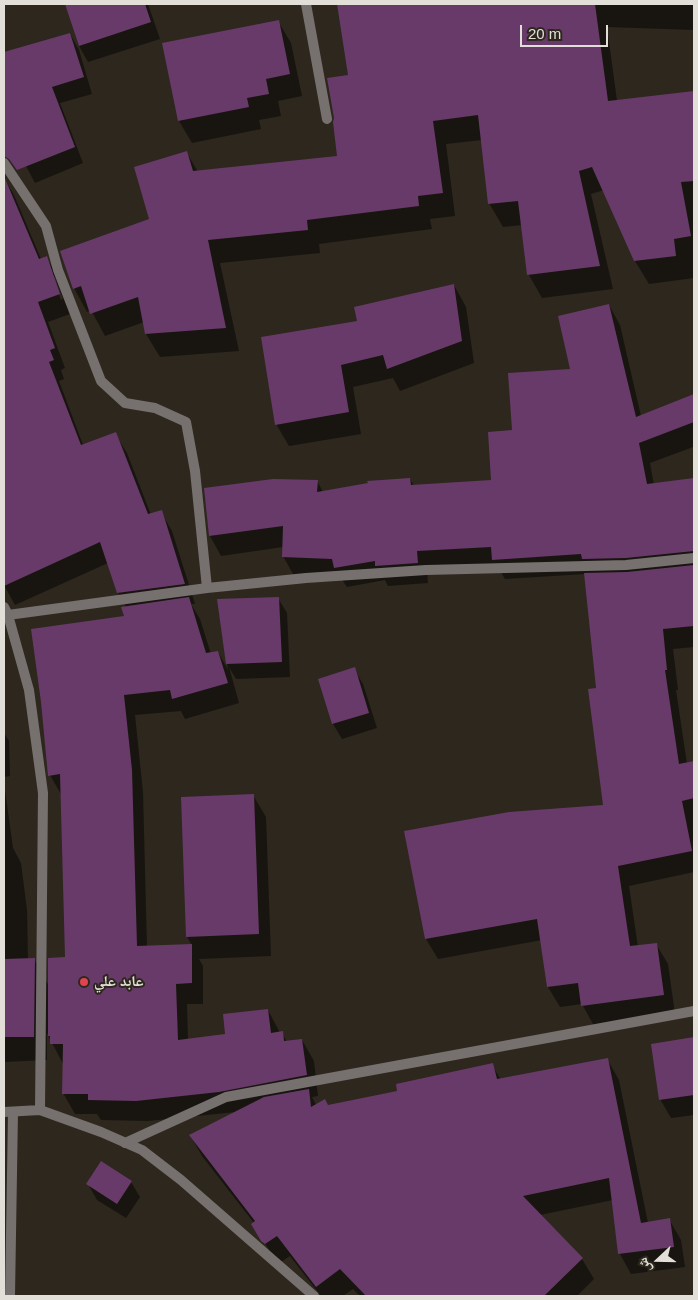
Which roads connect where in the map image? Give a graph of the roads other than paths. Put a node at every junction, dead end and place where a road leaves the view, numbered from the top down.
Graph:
1 (306, 4) edge
2 (326, 119) dead end
3 (4, 163) edge
4 (694, 558) edge
5 (207, 588) junction
6 (6, 611) edge
7 (694, 1011) edge
8 (40, 1110) junction
9 (9, 1112) edge
10 (125, 1143) junction
11 (10, 1296) edge
12 (314, 1296) edge

1 - 2 street
3 - 5 street
4 - 5 street
5 - 6 street
6 - 8 street
7 - 10 street
8 - 9 street
8 - 10 street
9 - 11 street
10 - 12 street

